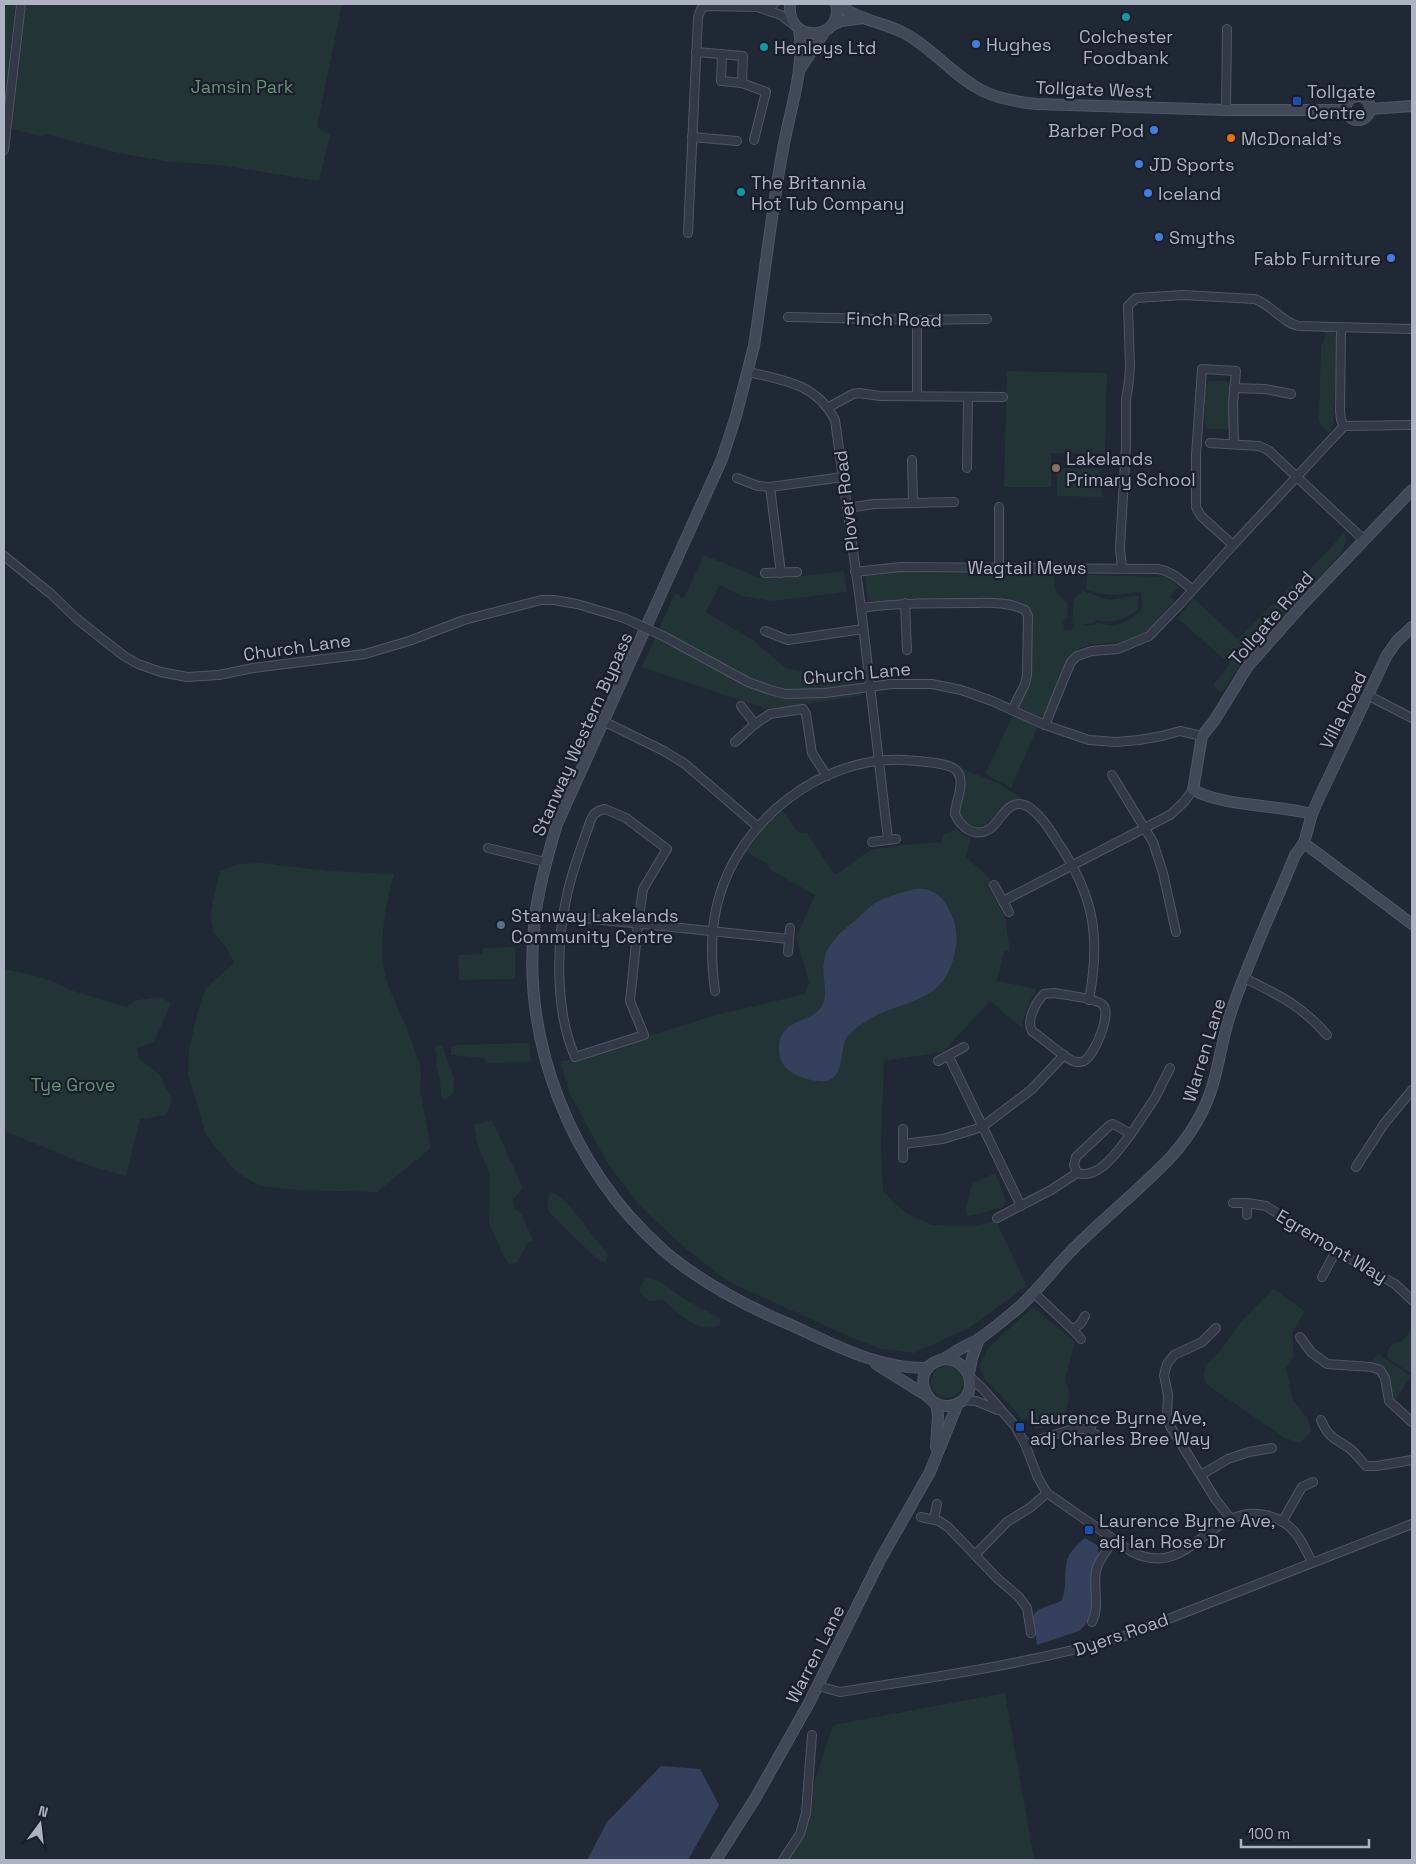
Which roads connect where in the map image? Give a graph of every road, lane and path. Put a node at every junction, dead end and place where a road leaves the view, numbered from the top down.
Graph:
1 (21, 4) edge
2 (774, 4) edge
3 (790, 4) edge
4 (837, 4) edge
5 (758, 7) junction
6 (865, 18) junction
7 (797, 27) junction
8 (829, 28) junction
9 (1227, 29) dead end
10 (696, 52) junction
11 (722, 54) junction
12 (800, 70) junction
13 (742, 83) junction
14 (1412, 106) edge
15 (1370, 108) junction
16 (1226, 110) junction
17 (1346, 110) junction
18 (692, 137) junction
19 (754, 140) dead end
20 (737, 141) dead end
21 (4, 150) edge
22 (688, 233) dead end
23 (788, 317) dead end
24 (800, 317) junction
25 (987, 319) dead end
26 (917, 320) junction
27 (800, 326) dead end
28 (1341, 328) junction
29 (1412, 329) edge
30 (748, 372) junction
31 (1234, 388) junction
32 (1291, 394) dead end
33 (917, 396) junction
34 (1003, 396) dead end
35 (968, 397) junction
36 (829, 407) junction
37 (1412, 425) edge
38 (1344, 426) junction
39 (1210, 443) dead end
40 (1234, 444) junction
41 (912, 460) dead end
42 (967, 468) dead end
43 (843, 477) junction
44 (736, 478) dead end
45 (1296, 478) junction
46 (770, 487) junction
47 (1412, 490) edge
48 (913, 502) junction
49 (954, 502) dead end
50 (999, 507) dead end
51 (847, 508) junction
52 (1364, 540) junction
53 (1233, 545) junction
54 (4, 556) edge
55 (998, 567) junction
56 (1122, 568) junction
57 (797, 572) dead end
58 (855, 572) junction
59 (765, 573) dead end
60 (781, 573) junction
61 (1192, 590) junction
62 (905, 603) junction
63 (861, 608) junction
64 (1412, 627) edge
65 (863, 630) junction
66 (765, 631) dead end
67 (907, 650) dead end
68 (870, 686) junction
69 (1368, 695) junction
70 (741, 706) dead end
71 (1012, 710) junction
72 (1412, 718) edge
73 (602, 722) junction
74 (755, 724) junction
75 (1045, 725) junction
76 (1202, 736) junction
77 (735, 742) dead end
78 (879, 761) junction
79 (1112, 775) dead end
80 (827, 776) junction
81 (1193, 790) junction
82 (1312, 814) junction
83 (758, 827) junction
84 (1146, 828) junction
85 (896, 838) dead end
86 (888, 839) junction
87 (872, 842) dead end
88 (1304, 843) junction
89 (488, 848) dead end
90 (546, 862) junction
91 (1073, 864) junction
92 (994, 885) dead end
93 (1003, 901) junction
94 (1009, 912) dead end
95 (564, 916) junction
96 (638, 924) junction
97 (1412, 924) edge
98 (790, 928) dead end
99 (712, 932) junction
100 (1176, 932) dead end
101 (789, 939) junction
102 (788, 952) dead end
103 (1244, 978) junction
104 (715, 991) dead end
105 (1089, 1000) junction
106 (1327, 1035) dead end
107 (964, 1048) dead end
108 (1064, 1055) junction
109 (949, 1057) junction
110 (938, 1061) dead end
111 (1170, 1068) dead end
112 (1412, 1090) edge
113 (982, 1127) junction
114 (903, 1129) dead end
115 (1131, 1134) junction
116 (903, 1144) junction
117 (903, 1158) dead end
118 (1356, 1167) dead end
119 (1077, 1173) junction
120 (1233, 1203) dead end
121 (1247, 1203) junction
122 (1021, 1206) junction
123 (1247, 1215) dead end
124 (997, 1218) dead end
125 (1336, 1250) junction
126 (1322, 1277) dead end
127 (1034, 1293) junction
128 (1412, 1300) edge
129 (1085, 1316) dead end
130 (1216, 1328) dead end
131 (1074, 1330) junction
132 (1300, 1338) dead end
133 (979, 1339) junction
134 (1081, 1339) dead end
135 (944, 1359) junction
136 (871, 1360) junction
137 (928, 1368) junction
138 (969, 1375) junction
139 (932, 1400) junction
140 (960, 1401) junction
141 (1000, 1410) junction
142 (1095, 1418) dead end
143 (1321, 1420) dead end
144 (1412, 1422) edge
145 (1089, 1431) junction
146 (1097, 1435) dead end
147 (1025, 1444) junction
148 (1272, 1448) dead end
149 (935, 1458) junction
150 (1412, 1460) edge
151 (1200, 1475) junction
152 (1313, 1482) dead end
153 (1047, 1493) junction
154 (937, 1504) dead end
155 (921, 1517) dead end
156 (934, 1519) junction
157 (1231, 1519) junction
158 (1282, 1522) junction
159 (1412, 1524) edge
160 (1114, 1540) junction
161 (975, 1554) junction
162 (1312, 1562) junction
163 (1092, 1622) dead end
164 (1032, 1633) dead end
165 (818, 1686) junction
166 (812, 1735) dead end
167 (716, 1860) edge
168 (783, 1860) edge

1 - 21 street
2 - 5 street
3 - 7 street, Stanway Western Bypass
4 - 6 street, Tollgate West
4 - 8 street
5 - 7 street
5 - 10 street
6 - 8 street, Tollgate West
6 - 16 street, Tollgate West
7 - 8 street, Tollgate West
7 - 12 street, Stanway Western Bypass
8 - 12 street, Stanway Western Bypass
9 - 16 street
10 - 11 street
10 - 18 street
11 - 13 street
11 - 13 street
12 - 30 street, Stanway Western Bypass
13 - 19 street
14 - 15 street, Tollgate West
15 - 17 street, Tollgate West
15 - 17 street
16 - 17 street, Tollgate West
18 - 20 street
18 - 22 street
23 - 24 street, Finch Road
24 - 26 street, Finch Road
24 - 27 street
25 - 26 street, Finch Road
26 - 33 street
28 - 29 street
28 - 38 street
28 - 56 street
30 - 36 street
30 - 73 street, Stanway Western Bypass
31 - 32 street
31 - 40 street
31 - 53 street
33 - 35 street
33 - 36 street
34 - 35 street
35 - 42 street
36 - 43 street, Plover Road
37 - 38 street
38 - 45 street
39 - 40 street
40 - 45 street
41 - 48 street
43 - 46 street
43 - 51 street, Plover Road
44 - 46 street
45 - 52 street
45 - 53 street
46 - 60 street
47 - 52 street, Tollgate Road
48 - 49 street
48 - 51 street
50 - 55 street
51 - 58 street, Plover Road
52 - 76 street, Tollgate Road
53 - 61 street
54 - 68 street, Church Lane, bridge
55 - 56 street, Wagtail Mews
55 - 58 street, Wagtail Mews
56 - 61 street, Wagtail Mews
57 - 60 street
58 - 63 street, Plover Road
59 - 60 street
61 - 75 street
62 - 63 street
62 - 67 street
62 - 71 street
63 - 65 street, Plover Road
64 - 69 street, Villa Road
65 - 66 street
65 - 68 street, Plover Road
68 - 71 street, Church Lane
68 - 78 street, Plover Road
69 - 72 street
69 - 82 street, Villa Road
70 - 74 street
71 - 75 street, Church Lane
73 - 83 street
73 - 90 street, Stanway Western Bypass
74 - 77 street
74 - 80 street
75 - 76 street, Church Lane
76 - 81 street, Tollgate Road
78 - 80 street
78 - 86 street, Plover Road
78 - 91 street
79 - 84 street
80 - 83 street
81 - 82 street
81 - 84 street
82 - 88 street, Warren Lane
83 - 99 street
84 - 91 street
84 - 100 street
85 - 86 street
86 - 87 street
88 - 97 street
88 - 103 street, Warren Lane
89 - 90 street
90 - 136 street, Stanway Western Bypass
91 - 93 street
91 - 105 street
92 - 93 street
93 - 94 street
95 - 96 street
95 - 96 street
95 - 96 street
96 - 99 street
98 - 101 street
99 - 101 street
99 - 104 street
101 - 102 street
103 - 106 street
103 - 127 street, Warren Lane
105 - 108 street
105 - 108 street
107 - 109 street
108 - 113 street
109 - 110 street
109 - 113 street
111 - 115 street
112 - 118 street
113 - 116 street
113 - 122 street
114 - 116 street
115 - 119 street
115 - 119 street
116 - 117 street
119 - 122 street
120 - 121 street, Egremont Way
121 - 123 street
121 - 125 street, Egremont Way
122 - 124 street
125 - 126 street
125 - 128 street, Egremont Way
127 - 131 street
127 - 133 street, Warren Lane
129 - 131 street
130 - 151 street
131 - 134 street
132 - 144 street
133 - 135 street, Warren Lane
133 - 138 street, Warren Lane
135 - 137 street, Warren Lane
135 - 138 street
136 - 137 street, Stanway Western Bypass
136 - 139 street, Stanway Western Bypass
137 - 139 street, Warren Lane
138 - 140 street, Warren Lane
138 - 141 street
139 - 140 street
139 - 149 street, Warren Lane
140 - 141 street
140 - 149 street, Warren Lane
141 - 147 street
142 - 145 street
143 - 150 street
145 - 146 street
145 - 147 street
147 - 153 street
148 - 151 street
149 - 165 street, Warren Lane
151 - 157 street
152 - 158 street
153 - 160 street
153 - 161 street
154 - 156 street
155 - 156 street
156 - 161 street
157 - 158 street
157 - 160 street
158 - 162 street
159 - 162 street, Dyers Road
160 - 163 street
161 - 164 street
162 - 165 street, Dyers Road
165 - 167 street, Warren Lane
166 - 168 street

